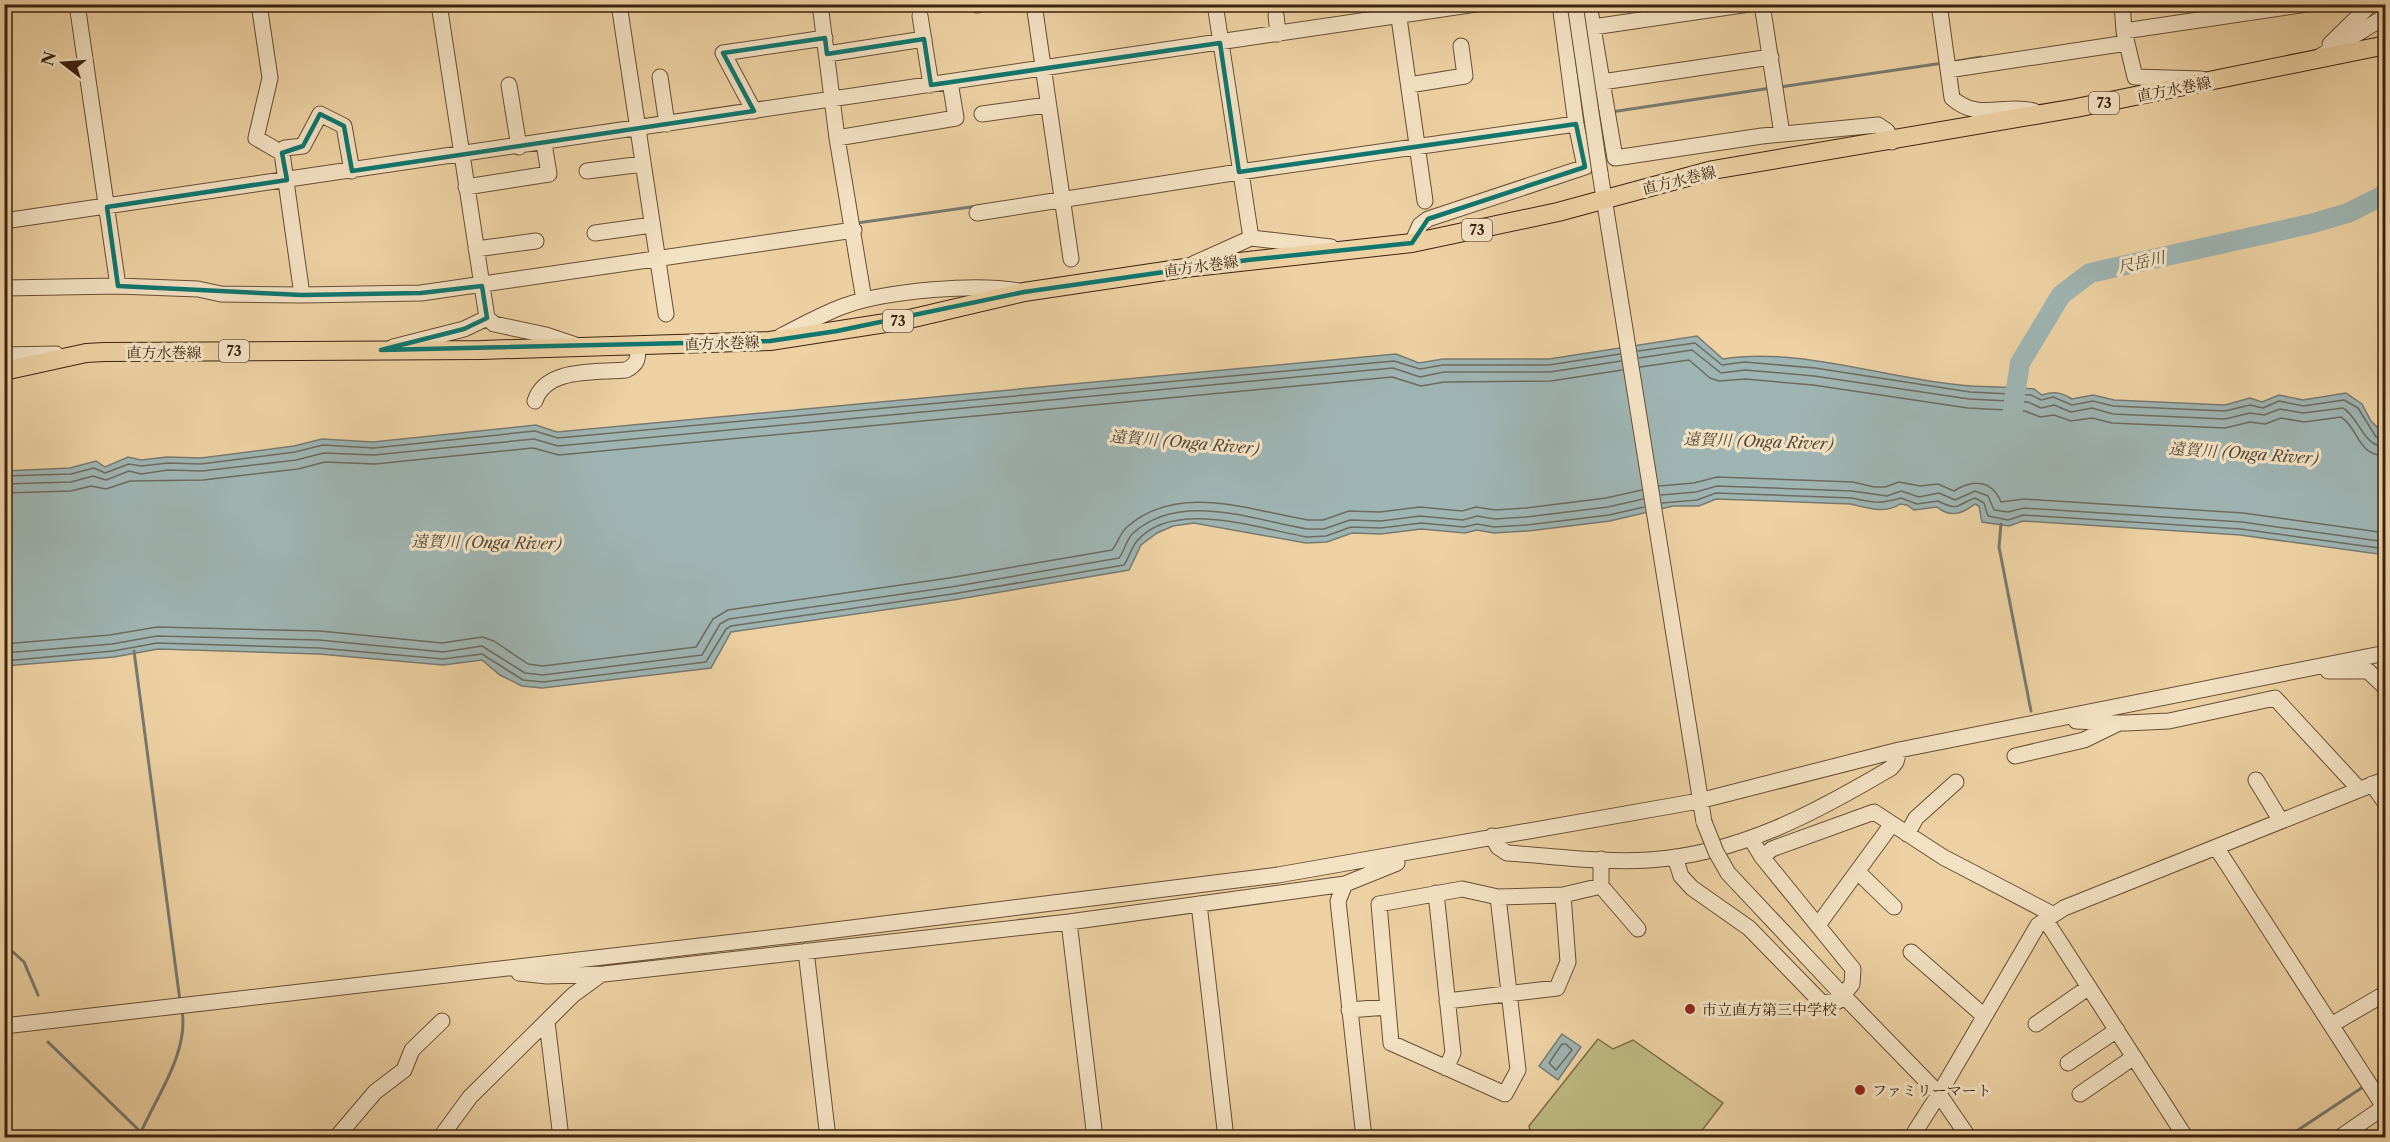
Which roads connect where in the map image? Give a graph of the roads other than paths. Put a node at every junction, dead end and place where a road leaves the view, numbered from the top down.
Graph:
1 (77, 4) edge
2 (439, 4) edge
3 (619, 4) edge
4 (819, 4) edge
5 (1034, 4) edge
6 (1215, 4) edge
7 (1476, 4) edge
8 (1560, 4) edge
9 (1575, 4) edge
10 (1589, 4) edge
11 (1749, 4) edge
12 (1761, 4) edge
13 (1939, 4) edge
14 (2122, 4) edge
15 (2371, 4) edge
16 (263, 5) edge
17 (2305, 5) edge
18 (920, 15) dead end
19 (1276, 15) dead end
20 (1399, 16) edge
21 (2385, 16) edge
22 (1593, 27) junction
23 (1278, 34) junction
24 (2126, 37) junction
25 (825, 38) junction
26 (924, 39) junction
27 (2385, 45) edge
28 (1221, 46) junction
29 (1461, 46) dead end
30 (827, 54) junction
31 (1771, 57) junction
32 (2316, 59) junction
33 (1947, 65) junction
34 (1042, 72) junction
35 (660, 77) dead end
36 (2215, 81) junction
37 (1602, 82) junction
38 (510, 85) dead end
39 (931, 85) junction
40 (1409, 85) junction
41 (951, 86) junction
42 (832, 103) junction
43 (1047, 105) junction
44 (754, 111) junction
45 (982, 114) dead end
46 (2043, 114) junction
47 (1576, 120) junction
48 (667, 124) junction
49 (638, 131) junction
50 (1782, 134) junction
51 (837, 138) junction
52 (1892, 142) junction
53 (1417, 143) junction
54 (544, 145) junction
55 (519, 147) junction
56 (282, 153) junction
57 (461, 157) junction
58 (643, 164) junction
59 (1238, 169) junction
60 (352, 171) junction
61 (587, 171) dead end
62 (288, 183) junction
63 (466, 187) junction
64 (1061, 196) junction
65 (1425, 201) dead end
66 (1605, 205) junction
67 (108, 209) junction
68 (977, 213) dead end
69 (4, 221) edge
70 (652, 225) junction
71 (853, 226) junction
72 (595, 233) dead end
73 (1251, 238) junction
74 (536, 241) dead end
75 (1412, 243) junction
76 (476, 249) junction
77 (1347, 249) junction
78 (657, 255) junction
79 (1071, 259) dead end
80 (1185, 268) junction
81 (118, 286) junction
82 (482, 286) junction
83 (4, 288) edge
84 (302, 292) junction
85 (1024, 292) junction
86 (864, 300) junction
87 (666, 314) dead end
88 (487, 318) junction
89 (770, 341) junction
90 (581, 346) junction
91 (638, 346) junction
92 (381, 350) junction
93 (86, 353) junction
94 (4, 355) edge
95 (4, 371) edge
96 (535, 400) dead end
97 (2385, 653) edge
98 (2307, 669) junction
99 (2385, 688) edge
100 (2058, 718) junction
101 (2119, 723) junction
102 (1899, 750) junction
103 (2014, 756) dead end
104 (2256, 780) dead end
105 (1956, 782) dead end
106 (2372, 784) edge
107 (1699, 801) junction
108 (2385, 804) edge
109 (2281, 821) junction
110 (1892, 824) junction
111 (1907, 834) junction
112 (1492, 836) junction
113 (1751, 839) junction
114 (2216, 847) junction
115 (1433, 849) junction
116 (1675, 857) junction
117 (1762, 857) junction
118 (1600, 859) junction
119 (1858, 872) junction
120 (1345, 884) junction
121 (1601, 886) junction
122 (1436, 893) junction
123 (1563, 895) junction
124 (1498, 897) junction
125 (1199, 904) junction
126 (1894, 907) dead end
127 (2049, 916) junction
128 (1069, 922) junction
129 (1818, 925) junction
130 (1638, 929) dead end
131 (806, 951) junction
132 (1911, 952) dead end
133 (501, 970) junction
134 (604, 974) junction
135 (2089, 987) junction
136 (1839, 991) junction
137 (1509, 993) junction
138 (2385, 993) edge
139 (1447, 1001) junction
140 (1388, 1006) junction
141 (1349, 1010) junction
142 (1984, 1016) junction
143 (442, 1021) dead end
144 (548, 1022) junction
145 (2036, 1024) dead end
146 (2331, 1025) junction
147 (4, 1026) edge
148 (2116, 1030) junction
149 (2134, 1057) junction
150 (2068, 1063) dead end
151 (1446, 1068) junction
152 (1939, 1094) junction
153 (2080, 1094) dead end
154 (2385, 1109) edge
155 (336, 1137) edge
156 (440, 1137) edge
157 (561, 1137) edge
158 (828, 1137) edge
159 (1095, 1137) edge
160 (1226, 1137) edge
161 (1364, 1137) edge
162 (1911, 1137) edge
163 (1969, 1137) edge
164 (2186, 1137) edge
165 (2339, 1137) edge

1 - 67 street
2 - 57 street
3 - 49 street
4 - 25 street
5 - 34 street
6 - 28 street
7 - 20 street
8 - 47 street
9 - 66 street, bridge
10 - 22 street
11 - 22 street
12 - 31 street
13 - 33 street
14 - 24 street
15 - 32 street
16 - 56 street
17 - 24 street
18 - 26 street
19 - 23 street
20 - 23 street
20 - 40 street
21 - 32 street
22 - 37 street
23 - 28 street
24 - 33 street
24 - 36 street
25 - 30 street
25 - 44 street
26 - 30 street
26 - 39 street
27 - 32 main road, 直方水巻線 / 73
28 - 34 street
28 - 59 street
29 - 40 street
30 - 42 street
31 - 37 street
31 - 50 street
32 - 36 main road, 直方水巻線 / 73
33 - 46 street
34 - 41 street
34 - 43 street
35 - 48 street
36 - 46 main road, 直方水巻線 / 73
37 - 50 street
38 - 55 street
39 - 41 street
39 - 42 street
40 - 53 street
41 - 51 street
42 - 44 street
42 - 51 street
43 - 45 street
43 - 64 street
44 - 48 street
46 - 52 main road, 直方水巻線 / 73
47 - 53 street
47 - 75 street
48 - 49 street
49 - 54 street
49 - 58 street
50 - 52 street
51 - 71 street
52 - 66 main road, 直方水巻線 / 73
53 - 59 street
53 - 65 street
54 - 55 street
54 - 63 street
55 - 57 street
56 - 60 street
56 - 62 street
57 - 60 street
57 - 63 street
58 - 61 street
58 - 70 street
59 - 64 street
59 - 73 street
60 - 62 street
62 - 67 street
62 - 84 street
63 - 76 street
64 - 68 street
64 - 79 street
66 - 75 main road, 直方水巻線 / 73
66 - 107 street
67 - 69 street
67 - 81 street
70 - 72 street
70 - 78 street
71 - 78 street
71 - 86 street
73 - 77 street
73 - 80 street
74 - 76 street
75 - 77 main road, 直方水巻線 / 73
76 - 82 street
77 - 80 main road, 直方水巻線 / 73
78 - 82 street
78 - 87 street
80 - 85 main road, 直方水巻線 / 73
81 - 83 street
81 - 84 street
82 - 84 street
82 - 88 street
85 - 86 street
85 - 89 main road, 直方水巻線 / 73
86 - 89 street
88 - 90 street
88 - 92 street
89 - 91 main road, 直方水巻線 / 73
90 - 91 main road, 直方水巻線 / 73
90 - 92 main road, 直方水巻線 / 73
91 - 96 street
92 - 93 main road, 直方水巻線 / 73
93 - 94 street
93 - 95 main road, 直方水巻線 / 73
97 - 98 street
98 - 99 street
98 - 100 street
100 - 101 street
100 - 102 street
101 - 103 street
101 - 106 street
102 - 107 street
102 - 113 street
104 - 109 street
105 - 111 street
106 - 108 street
106 - 109 street
107 - 112 street
107 - 136 street, bridge
109 - 114 street
110 - 111 street
110 - 117 street
110 - 119 street
111 - 127 street
112 - 115 street
112 - 118 street
113 - 116 street
113 - 117 street
114 - 127 street
114 - 146 street
115 - 120 street
115 - 133 street
116 - 118 street
116 - 136 street
117 - 129 street
118 - 121 street
119 - 126 street
119 - 129 street
120 - 125 street
120 - 141 street
121 - 123 street
121 - 130 street
122 - 124 street
122 - 139 street
122 - 140 street
123 - 124 street
123 - 137 street
124 - 137 street
125 - 128 street
125 - 160 street
127 - 135 street
127 - 142 street
128 - 131 street
128 - 159 street
129 - 136 street
131 - 134 street
131 - 158 street
132 - 142 street
133 - 134 street
133 - 147 street
134 - 144 street
135 - 145 street
135 - 148 street
136 - 152 street
137 - 139 street
137 - 151 street
138 - 146 street
139 - 151 street
140 - 141 street
140 - 151 street
141 - 161 street
142 - 152 street
143 - 155 street
144 - 156 street
144 - 157 street
146 - 154 street
148 - 149 street
148 - 150 street
149 - 153 street
149 - 164 street
152 - 162 street
152 - 163 street
154 - 165 street

